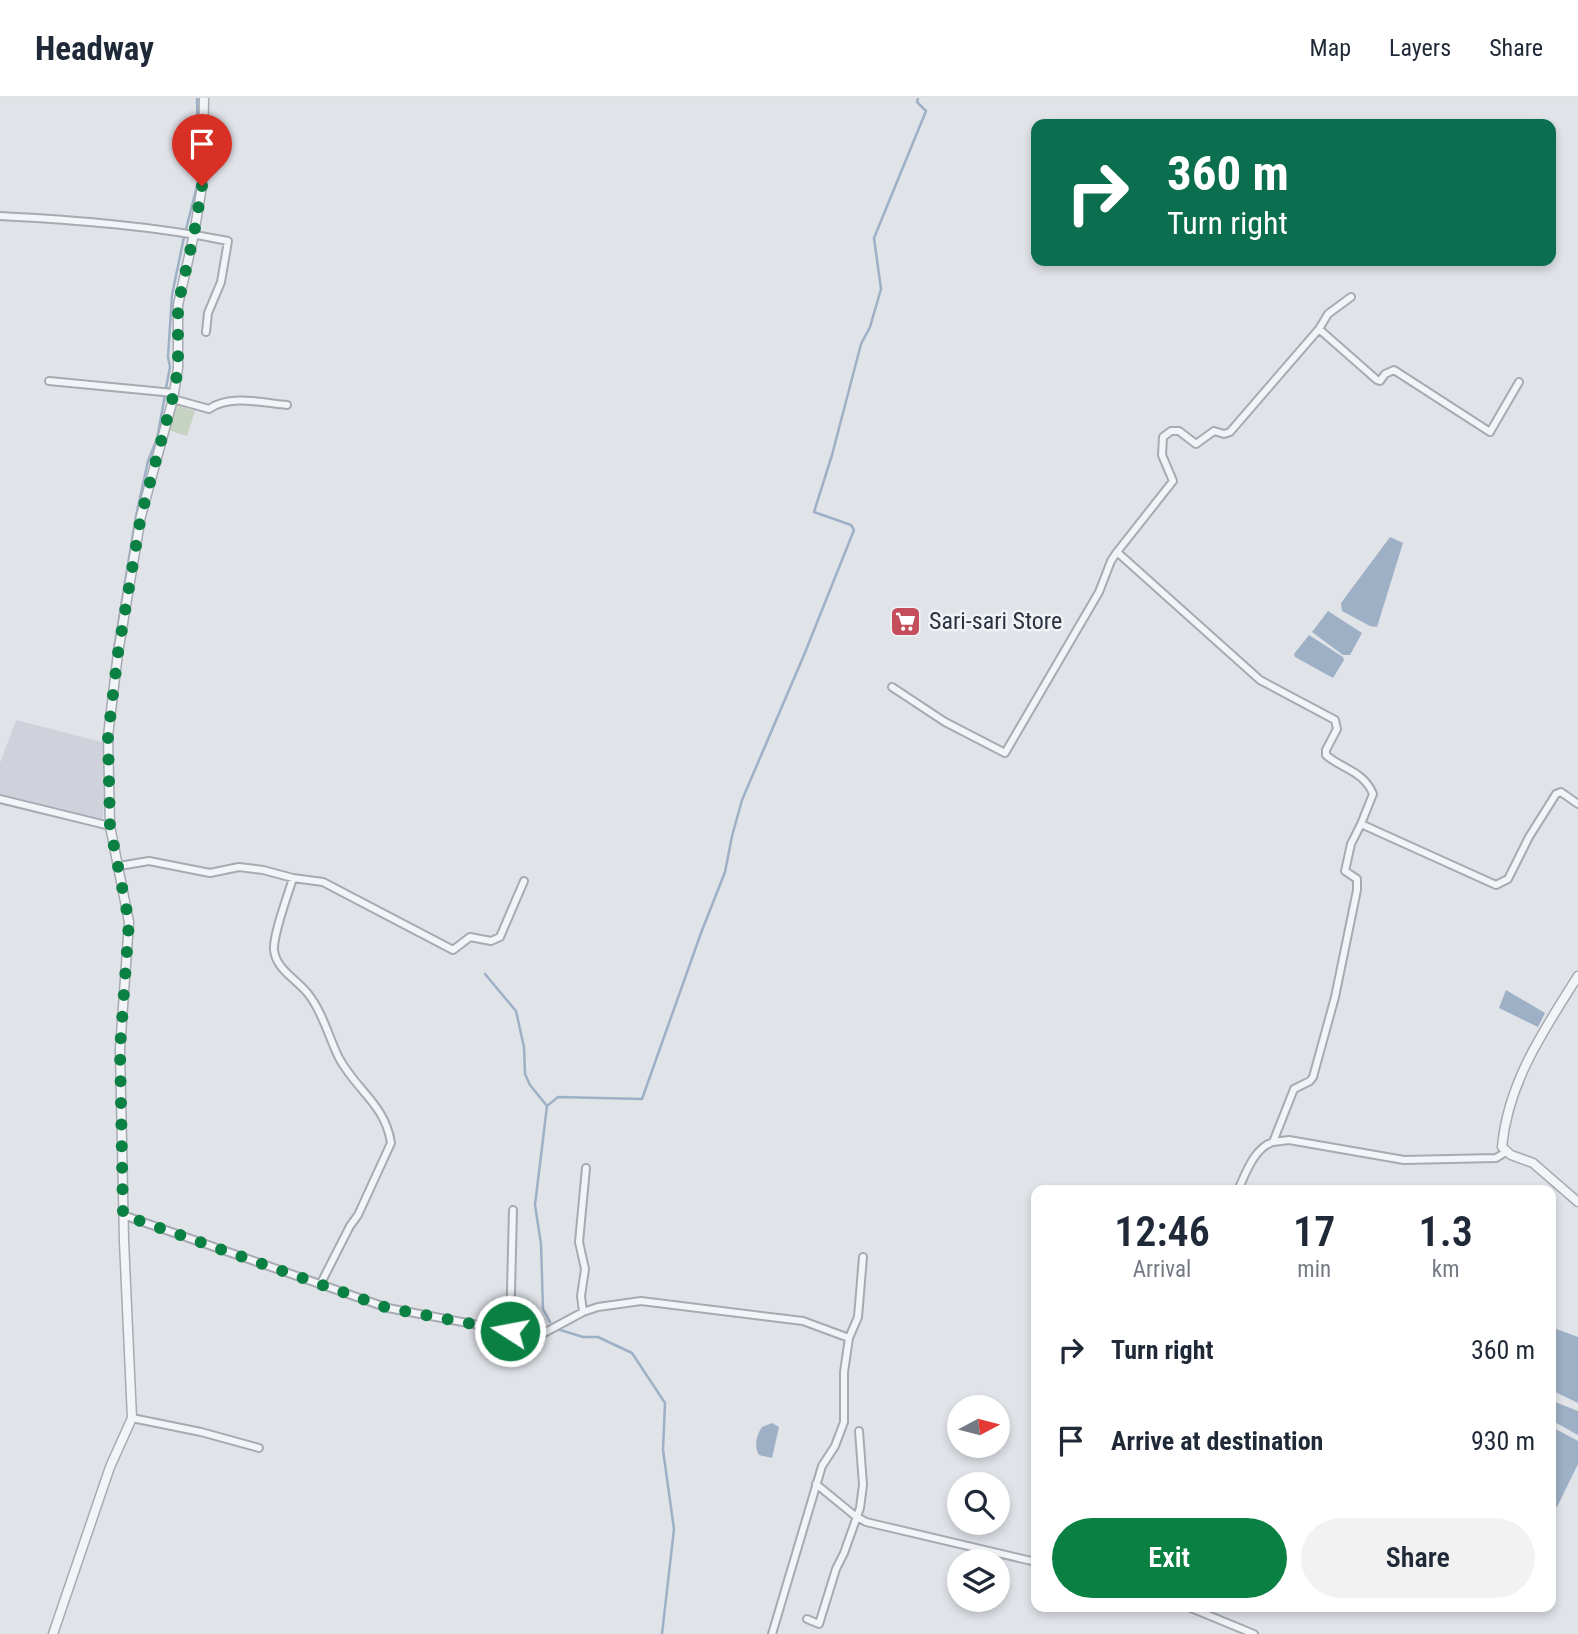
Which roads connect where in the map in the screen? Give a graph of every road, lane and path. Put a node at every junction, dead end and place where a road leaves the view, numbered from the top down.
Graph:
1 (204, 98) edge
2 (0, 216) edge
3 (194, 234) junction
4 (1351, 297) dead end
5 (1319, 329) junction
6 (206, 332) dead end
7 (49, 381) dead end
8 (1519, 382) dead end
9 (174, 396) junction
10 (287, 405) dead end
11 (1117, 552) junction
12 (892, 687) dead end
13 (0, 799) edge
14 (1578, 804) edge
15 (1361, 824) junction
16 (110, 826) junction
17 (119, 866) junction
18 (293, 878) junction
19 (524, 881) dead end
20 (1578, 976) edge
21 (1273, 1142) junction
22 (1506, 1152) junction
23 (586, 1168) dead end
24 (1241, 1185) edge
25 (1578, 1202) edge
26 (513, 1210) dead end
27 (123, 1215) junction
28 (863, 1257) dead end
29 (320, 1285) junction
30 (583, 1312) junction
31 (510, 1331) junction
32 (849, 1338) junction
33 (132, 1418) junction
34 (859, 1431) dead end
35 (259, 1448) dead end
36 (816, 1485) junction
37 (856, 1516) junction
38 (1031, 1561) edge
39 (1201, 1612) edge
40 (807, 1619) dead end
41 (52, 1634) edge
42 (772, 1634) edge
43 (1254, 1634) edge

1 - 3 street
2 - 3 street
3 - 6 street
3 - 9 street
4 - 5 street
5 - 8 street
5 - 11 street
7 - 9 street
9 - 10 street
9 - 16 street
11 - 12 street
11 - 15 street
13 - 16 street
14 - 15 street
15 - 21 street
16 - 17 street
17 - 18 street
17 - 27 street
18 - 19 street
18 - 29 street
20 - 22 street
21 - 22 street
21 - 24 street
22 - 25 street
23 - 30 street
26 - 31 street
27 - 29 street
27 - 33 street
28 - 32 street
29 - 31 street
30 - 31 street
30 - 32 street
32 - 36 street
33 - 35 street
33 - 41 street
34 - 37 street
36 - 37 street
36 - 42 street
37 - 38 street
37 - 40 street
39 - 43 street

